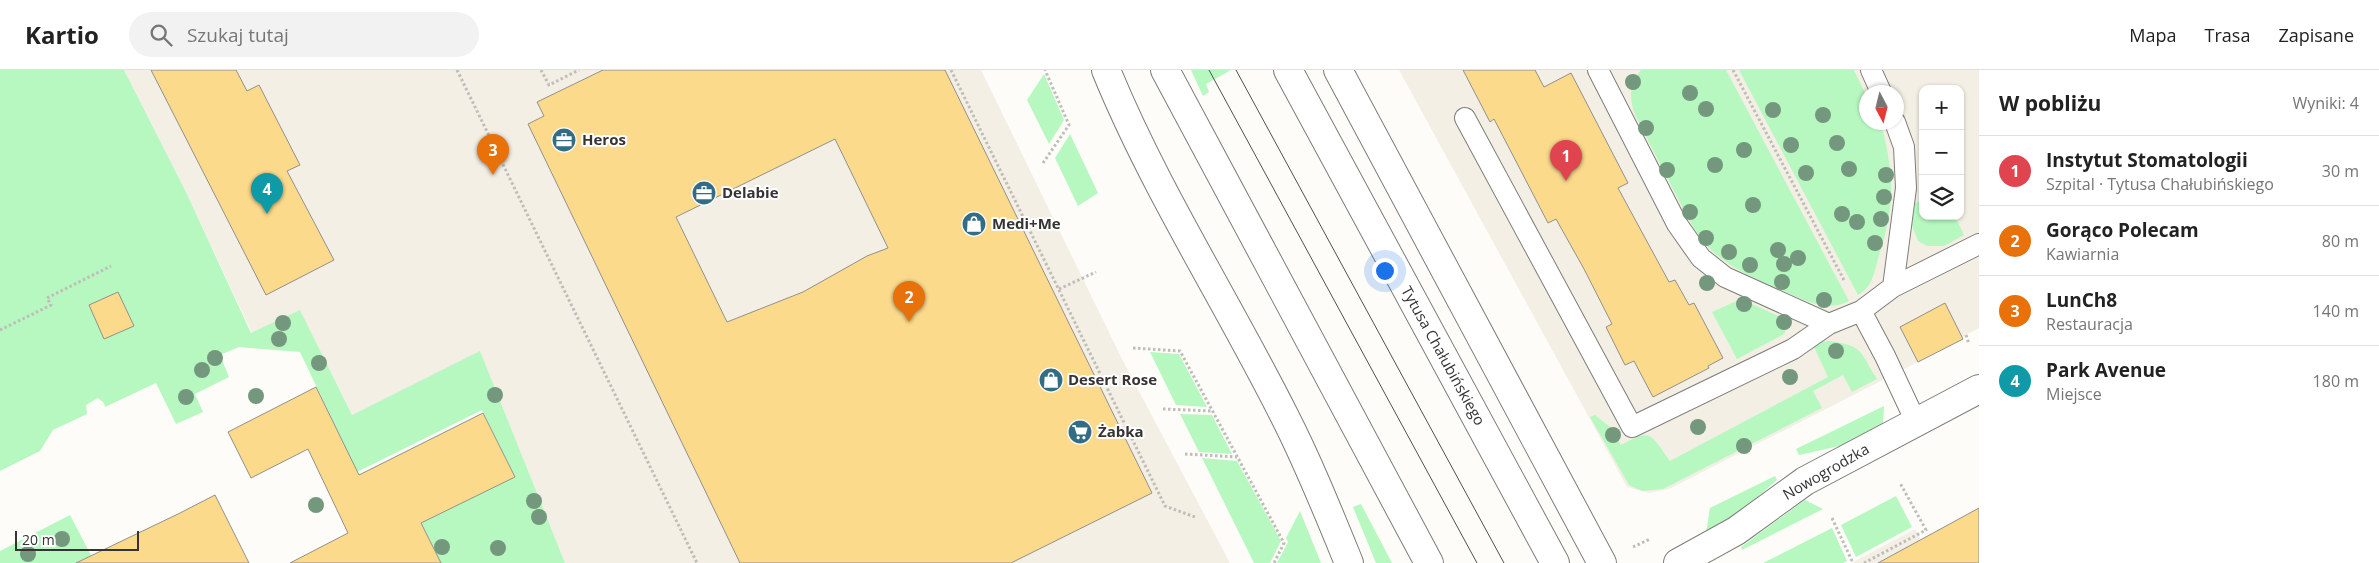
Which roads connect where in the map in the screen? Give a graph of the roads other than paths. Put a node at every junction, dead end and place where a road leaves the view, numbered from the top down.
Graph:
1 (1106, 70) edge
2 (1165, 70) edge
3 (1288, 70) edge
4 (1338, 70) edge
5 (1598, 70) edge
6 (1870, 70) edge
7 (1878, 85) edge
8 (1465, 118) dead end
9 (1898, 130) edge
10 (1979, 244) edge
11 (1893, 287) junction
12 (1861, 311) junction
13 (1829, 324) junction
14 (1979, 389) edge
15 (1916, 422) junction
16 (1349, 563) edge
17 (1430, 563) edge
18 (1555, 563) edge
19 (1602, 563) edge
20 (1678, 563) edge

1 - 16 main road
2 - 17 main road
3 - 18 main road, Tytusa Chałubińskiego
4 - 19 main road
5 - 13 lane
6 - 7 lane
8 - 13 lane
9 - 11 lane
10 - 11 lane
11 - 12 lane
12 - 13 lane
12 - 15 lane
14 - 15 main road, Nowogrodzka
15 - 20 main road, Nowogrodzka

